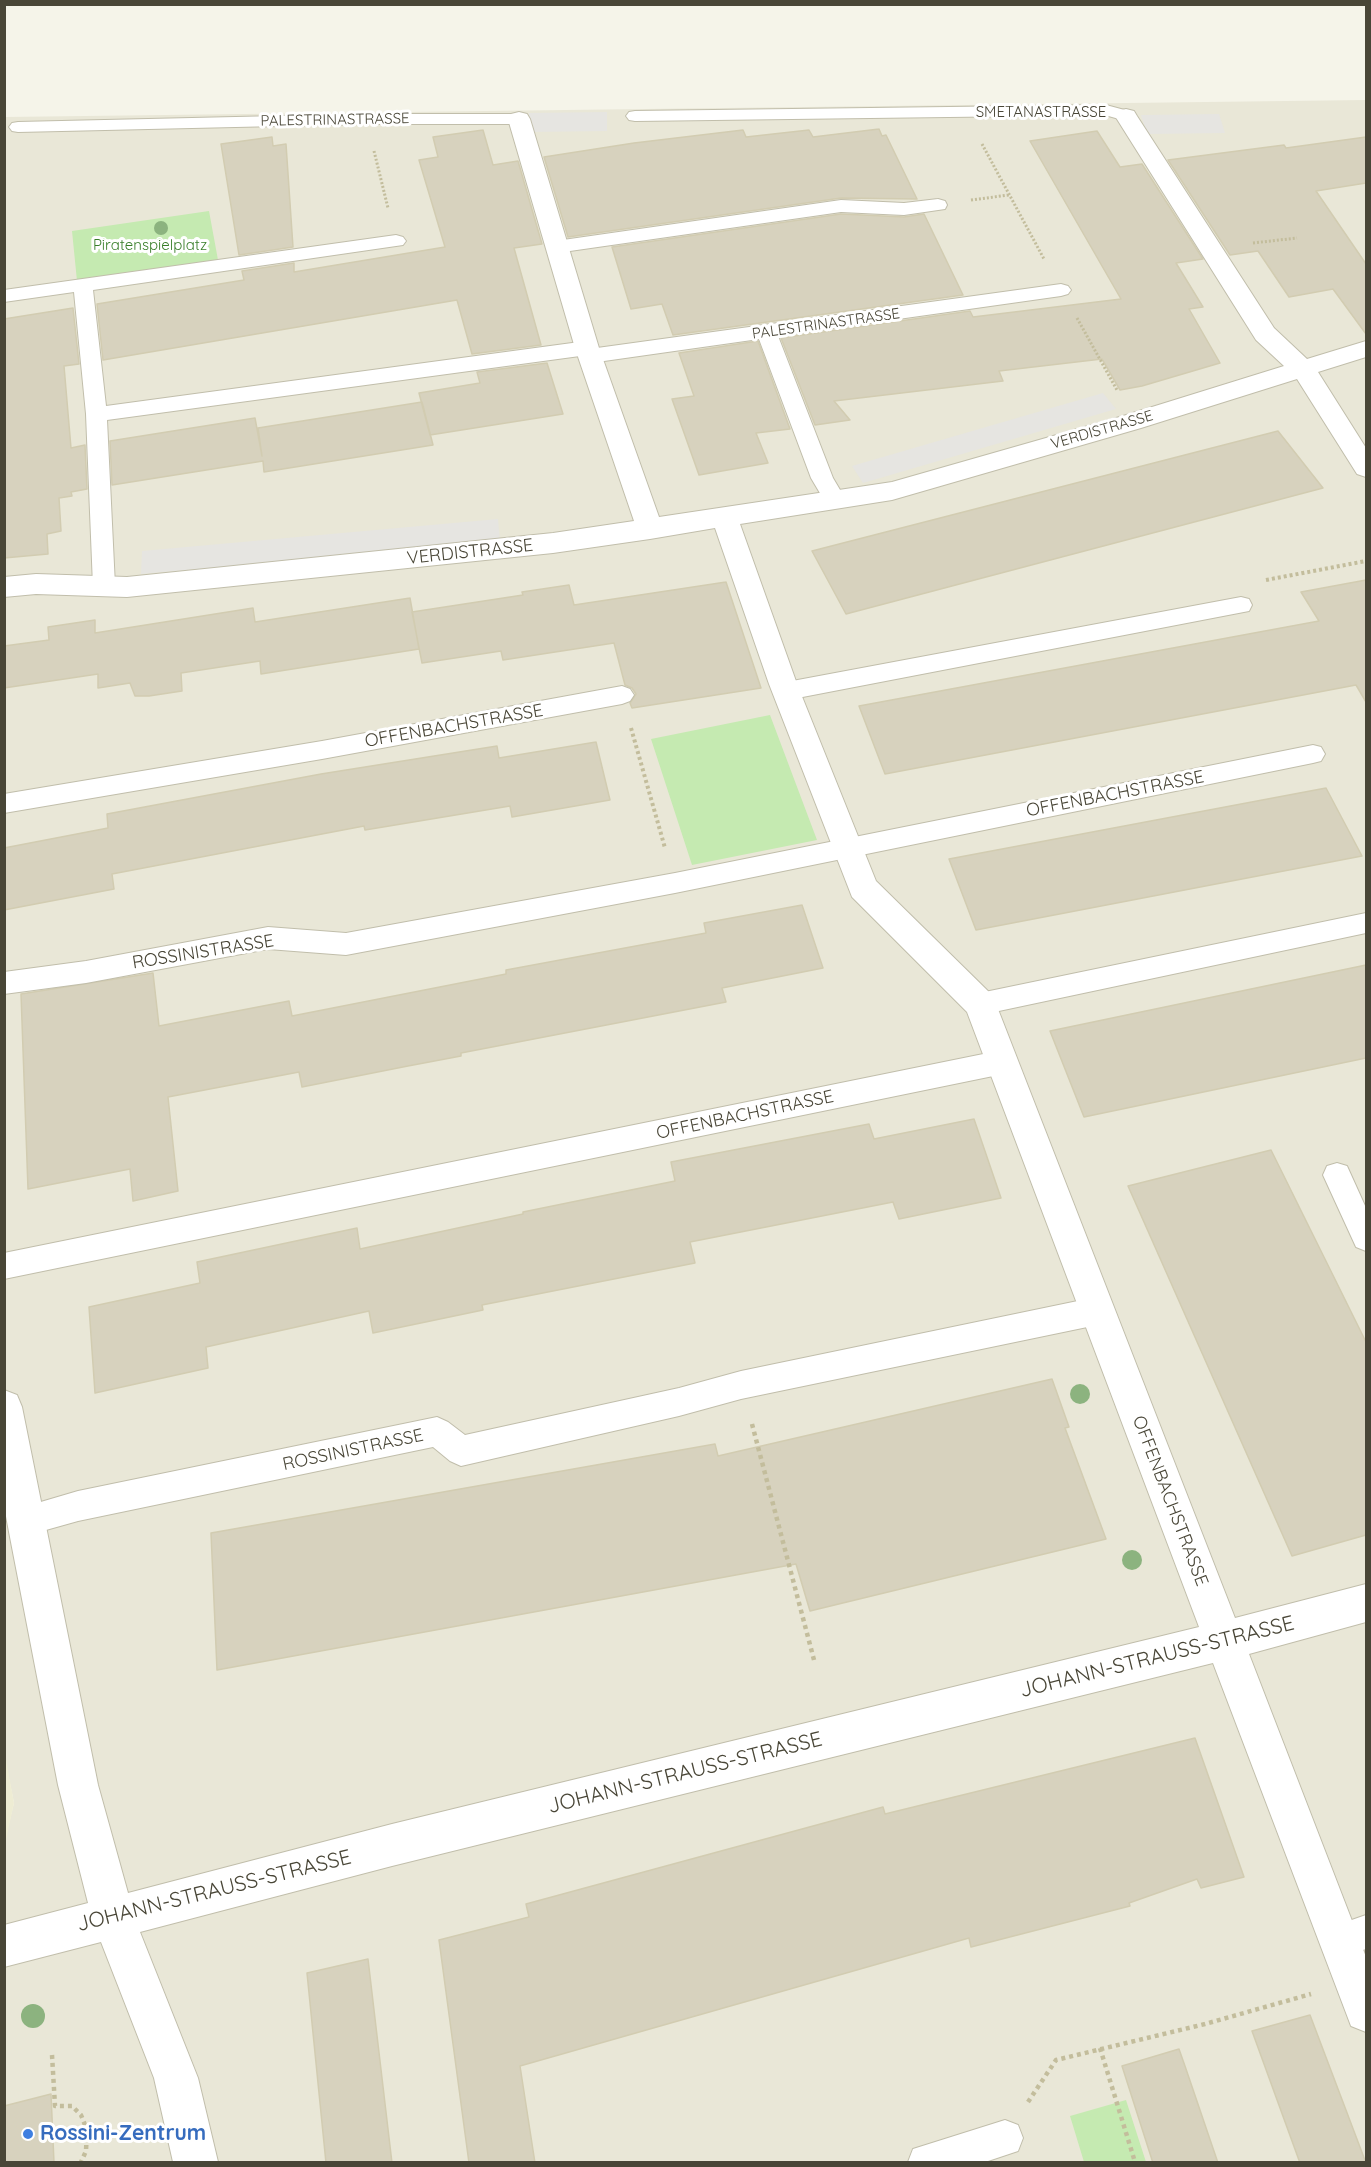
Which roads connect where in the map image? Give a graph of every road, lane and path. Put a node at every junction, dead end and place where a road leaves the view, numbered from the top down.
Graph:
1 (635, 116) dead end
2 (1126, 116) joint
3 (366, 119) junction
4 (519, 119) joint
5 (18, 127) dead end
6 (938, 205) dead end
7 (396, 241) joint
8 (556, 247) junction
9 (83, 284) junction
10 (1061, 290) dead end
11 (4, 296) edge
12 (766, 332) junction
13 (1366, 349) edge
14 (589, 352) junction
15 (1304, 370) junction
16 (96, 414) junction
17 (1366, 468) edge
18 (835, 501) junction
19 (725, 519) junction
20 (650, 530) junction
21 (1366, 561) edge
22 (104, 586) junction
23 (4, 587) edge
24 (1241, 605) joint
25 (787, 691) junction
26 (622, 695) dead end
27 (630, 724) dead end
28 (1313, 754) dead end
29 (4, 804) edge
30 (846, 848) junction
31 (675, 883) junction
32 (472, 919) joint
33 (1366, 923) edge
34 (4, 983) edge
35 (980, 1004) junction
36 (1003, 1062) junction
37 (1337, 1175) dead end
38 (1366, 1238) edge
39 (4, 1266) edge
40 (1097, 1311) junction
41 (741, 1385) junction
42 (4, 1407) edge
43 (28, 1520) junction
44 (1366, 1603) edge
45 (1224, 1640) junction
46 (814, 1660) dead end
47 (113, 1917) junction
48 (1352, 1936) edge
49 (4, 1946) edge
50 (1317, 1992) dead end
51 (1366, 2011) edge
52 (1100, 2048) junction
53 (52, 2055) dead end
54 (1005, 2138) joint
55 (81, 2163) edge
56 (195, 2163) edge
57 (926, 2163) edge
58 (1135, 2163) edge

1 - 2 lane, SMETANASTRASSE
2 - 15 street, SMETANASTRASSE
3 - 4 lane, PALESTRINASTRASSE
3 - 5 lane, PALESTRINASTRASSE
3 - 7 path
4 - 8 street, PALESTRINASTRASSE
6 - 8 lane
7 - 9 lane
8 - 14 street, PALESTRINASTRASSE
9 - 11 lane
9 - 16 lane
10 - 12 lane, PALESTRINASTRASSE
12 - 14 lane, PALESTRINASTRASSE
12 - 18 lane
13 - 15 street, VERDISTRASSE
14 - 16 lane, PALESTRINASTRASSE
14 - 20 street, PALESTRINASTRASSE
15 - 17 street, SMETANASTRASSE
15 - 18 street, VERDISTRASSE
16 - 22 lane
18 - 19 street, VERDISTRASSE
19 - 20 street, VERDISTRASSE
19 - 25 street, OFFENBACHSTRASSE
20 - 22 street, VERDISTRASSE
21 - 24 path
22 - 23 street, VERDISTRASSE
24 - 25 lane
25 - 30 street, OFFENBACHSTRASSE
26 - 29 lane, OFFENBACHSTRASSE
27 - 31 path
28 - 30 lane, OFFENBACHSTRASSE
30 - 31 lane, OFFENBACHSTRASSE
30 - 35 street, OFFENBACHSTRASSE
31 - 32 lane, OFFENBACHSTRASSE
32 - 34 lane, ROSSINISTRASSE
33 - 35 lane
35 - 36 street, OFFENBACHSTRASSE
36 - 39 lane, OFFENBACHSTRASSE
36 - 40 street, OFFENBACHSTRASSE
37 - 38 lane
40 - 41 lane
40 - 45 street, OFFENBACHSTRASSE
41 - 43 lane, ROSSINISTRASSE
41 - 46 path
42 - 43 street
43 - 47 street
44 - 45 street, JOHANN-STRAUSS-STRASSE
45 - 47 street, JOHANN-STRAUSS-STRASSE
45 - 48 street, OFFENBACHSTRASSE
47 - 49 street, JOHANN-STRAUSS-STRASSE
47 - 56 street
48 - 51 street, OFFENBACHSTRASSE
50 - 52 path
52 - 54 path
52 - 58 path
53 - 55 path
54 - 57 lane

